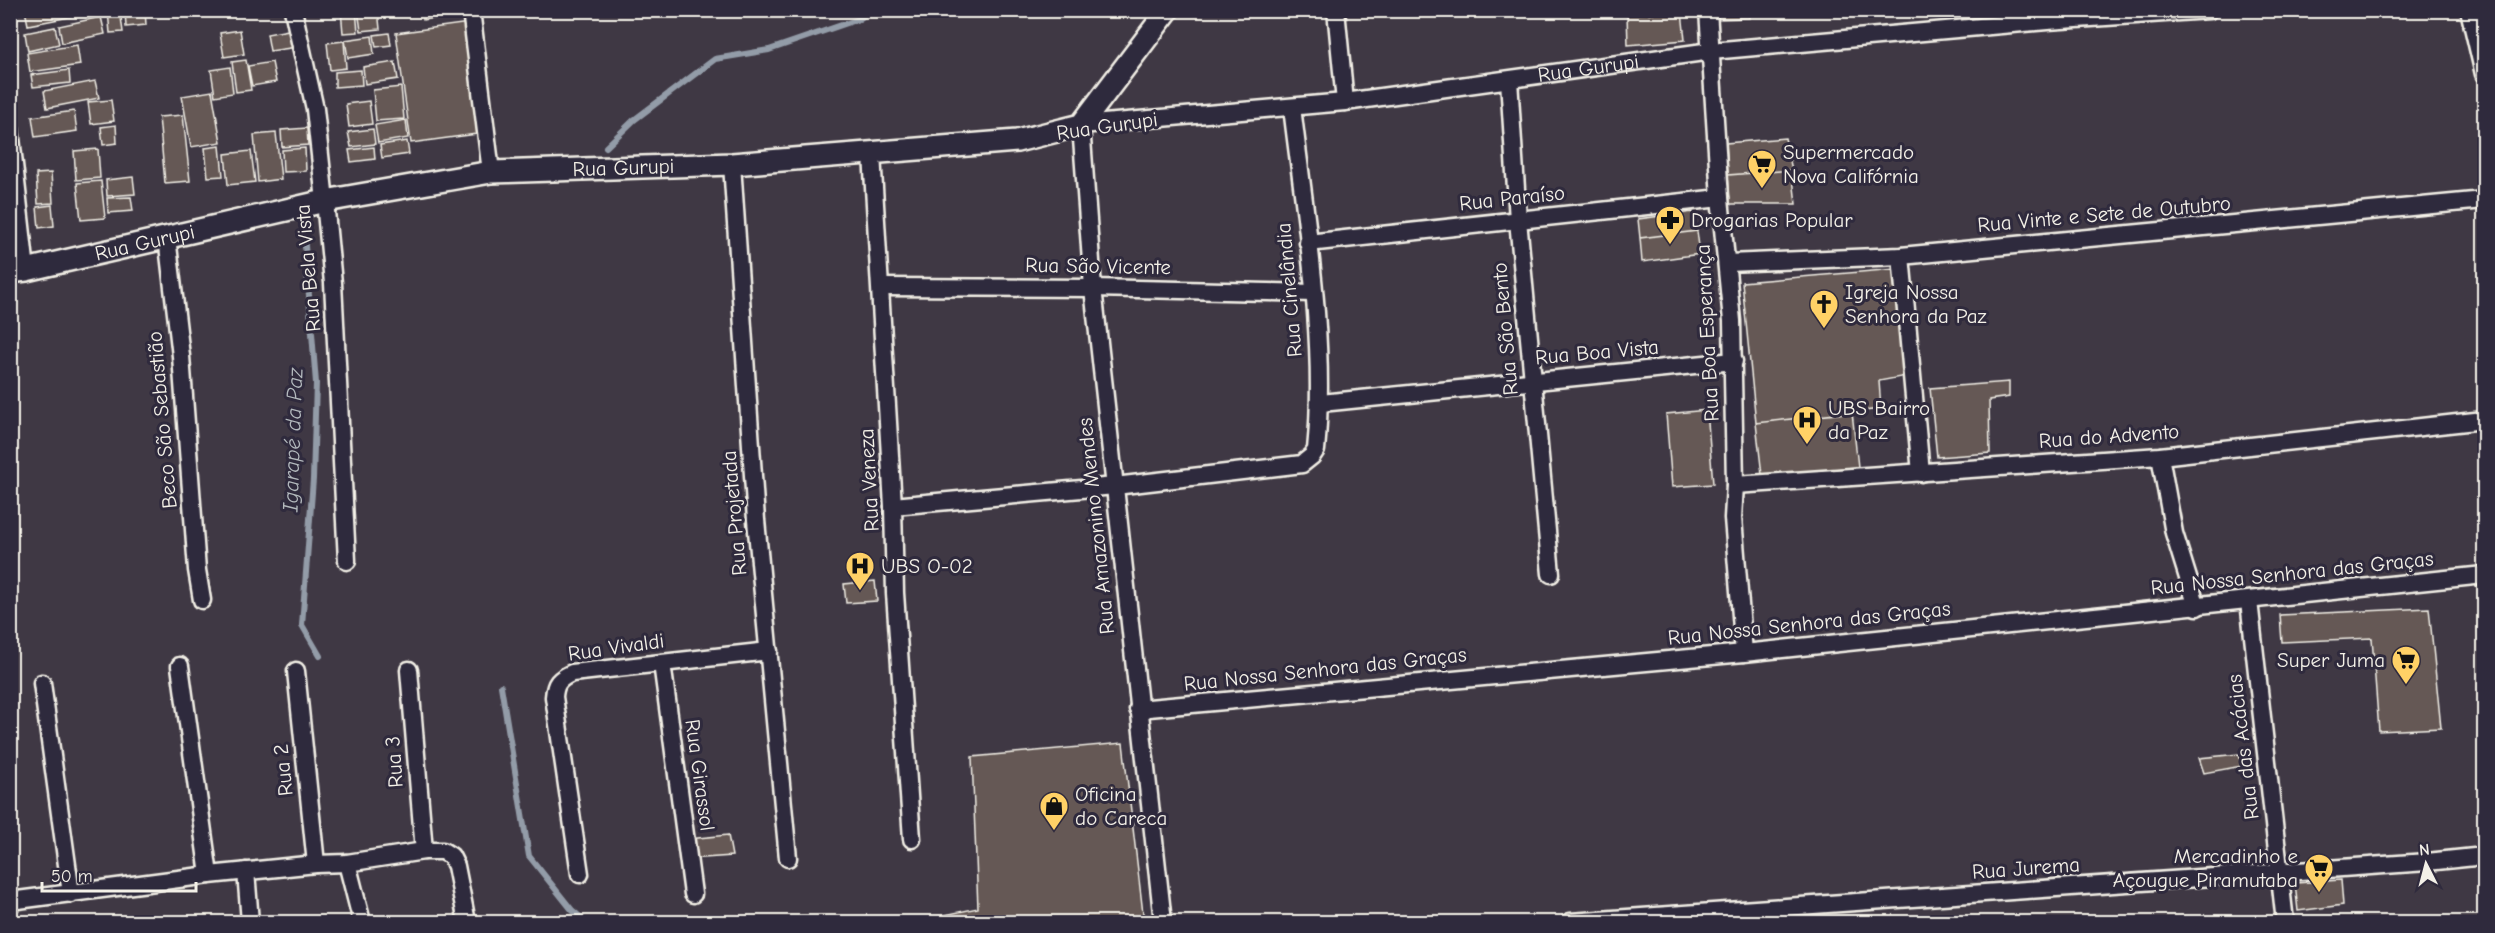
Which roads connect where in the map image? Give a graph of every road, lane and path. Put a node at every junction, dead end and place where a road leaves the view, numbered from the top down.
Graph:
1 (293, 10) edge
2 (471, 10) edge
3 (1168, 10) edge
4 (1336, 10) edge
5 (1708, 10) edge
6 (2469, 10) edge
7 (2204, 11) edge
8 (2047, 16) edge
9 (1711, 51) junction
10 (2484, 74) edge
11 (1509, 80) junction
12 (1345, 102) junction
13 (1292, 107) junction
14 (1081, 125) junction
15 (10, 129) edge
16 (872, 154) junction
17 (732, 164) junction
18 (491, 172) junction
19 (1720, 198) junction
20 (2484, 200) edge
21 (325, 201) junction
22 (1518, 220) junction
23 (167, 237) junction
24 (1308, 243) junction
25 (1901, 256) junction
26 (1728, 263) junction
27 (18, 271) edge
28 (881, 287) junction
29 (1093, 288) junction
30 (1313, 293) junction
31 (1734, 361) junction
32 (1532, 380) junction
33 (1321, 403) junction
34 (2484, 420) edge
35 (2160, 456) junction
36 (1921, 473) junction
37 (1735, 485) junction
38 (1115, 486) junction
39 (894, 506) junction
40 (347, 561) dead end
41 (1551, 574) dead end
42 (2484, 575) edge
43 (202, 600) dead end
44 (2249, 601) junction
45 (2197, 607) junction
46 (769, 651) junction
47 (1744, 653) junction
48 (662, 663) junction
49 (180, 666) dead end
50 (410, 670) dead end
51 (297, 671) dead end
52 (42, 683) dead end
53 (1138, 709) junction
54 (912, 839) dead end
55 (424, 851) junction
56 (2484, 856) edge
57 (788, 858) dead end
58 (347, 863) junction
59 (316, 864) junction
60 (246, 871) junction
61 (2280, 873) junction
62 (580, 874) dead end
63 (209, 875) junction
64 (71, 894) junction
65 (693, 894) dead end
66 (10, 901) edge
67 (250, 922) edge
68 (362, 922) edge
69 (467, 922) edge
70 (1163, 922) edge
71 (1570, 922) edge
72 (2285, 922) edge

1 - 21 street, Rua Bela Vista
2 - 18 street
3 - 14 street
4 - 12 street
5 - 9 street, Rua Boa Esperança
6 - 10 street
7 - 8 street, Rua Gurupi
8 - 9 street, Rua Gurupi
9 - 11 street, Rua Gurupi
9 - 19 street, Rua Boa Esperança
11 - 12 street, Rua Gurupi
11 - 22 street, Rua São Bento
12 - 13 street, Rua Gurupi
13 - 14 street, Rua Gurupi
13 - 24 street, Rua Cinelândia
14 - 16 street, Rua Gurupi
14 - 29 street, Rua Amazonino Mendes
15 - 27 street
16 - 17 street, Rua Gurupi
16 - 28 street, Rua Veneza
17 - 18 street, Rua Gurupi
17 - 46 street, Rua Projetada
18 - 21 street, Rua Gurupi
19 - 22 street, Rua Paraíso
19 - 26 street, Rua Boa Esperança
20 - 25 street, Rua Vinte e Sete de Outubro
21 - 23 street, Rua Gurupi
21 - 40 street, Rua Bela Vista
22 - 24 street, Rua Paraíso
22 - 32 street, Rua São Bento
23 - 27 street, Rua Gurupi
23 - 43 street, Beco São Sebastião
24 - 30 street, Rua Cinelândia
25 - 26 street, Rua Vinte e Sete de Outubro
25 - 36 street
26 - 31 street, Rua Boa Esperança
28 - 29 street, Rua São Vicente
28 - 39 street, Rua Veneza
29 - 30 street, Rua São Vicente
29 - 38 street, Rua Amazonino Mendes
30 - 33 street, Rua Cinelândia
31 - 32 street, Rua Boa Vista
31 - 37 street, Rua Boa Esperança
32 - 33 street, Rua Boa Vista
32 - 41 street, Rua São Bento
33 - 38 street, Rua Cinelândia
34 - 35 street, Rua do Advento
35 - 36 street, Rua do Advento
35 - 45 street
36 - 37 street, Rua do Advento
37 - 47 street, Rua Boa Esperança
38 - 39 street
38 - 53 street, Rua Amazonino Mendes
39 - 54 street, Rua Veneza
42 - 44 street, Rua Nossa Senhora das Graças
44 - 45 street, Rua Nossa Senhora das Graças
44 - 61 street, Rua das Acácias
45 - 47 street, Rua Nossa Senhora das Graças
46 - 48 street, Rua Vivaldi
46 - 57 street, Rua Projetada
47 - 53 street, Rua Nossa Senhora das Graças
48 - 62 street, Rua Vivaldi
48 - 65 street, Rua Girassol
49 - 63 street
50 - 55 street, Rua 3
51 - 59 street, Rua 2
52 - 64 street
53 - 70 street, Rua Amazonino Mendes
55 - 58 street
55 - 69 street
56 - 61 street, Rua Jurema
58 - 59 street
58 - 68 street
59 - 60 street
60 - 63 street
60 - 67 street
61 - 71 street, Rua Jurema
61 - 72 street, Rua das Acácias
63 - 64 street
64 - 66 street

